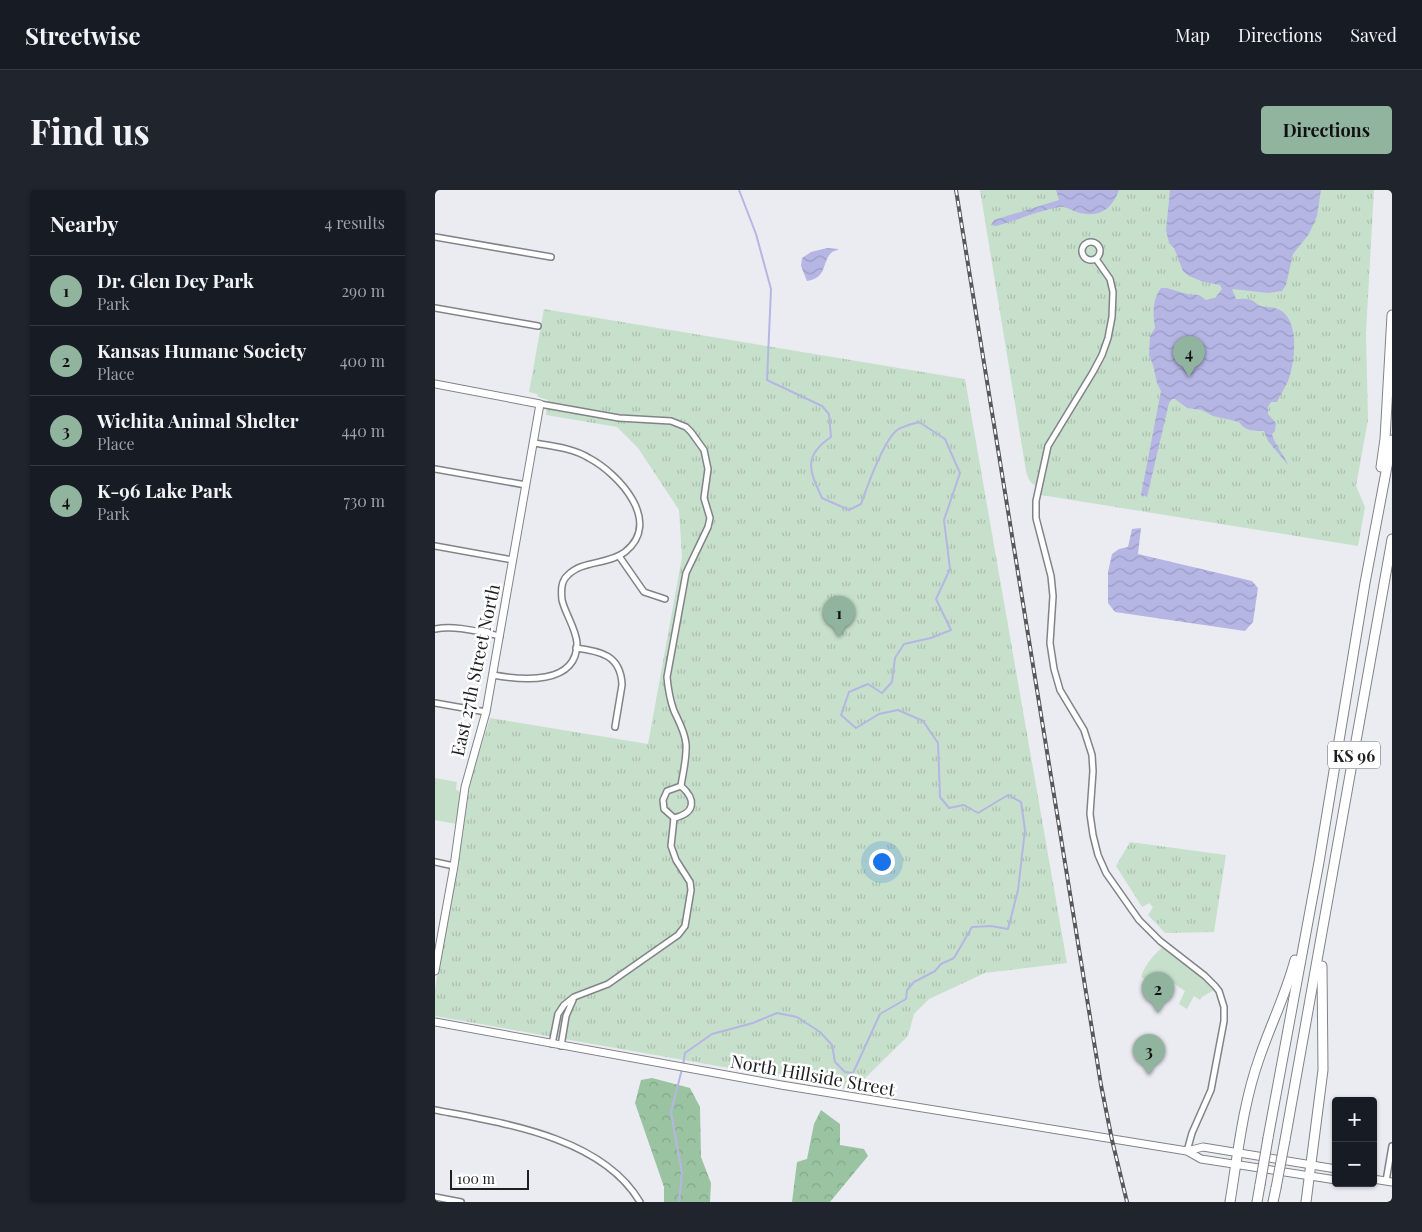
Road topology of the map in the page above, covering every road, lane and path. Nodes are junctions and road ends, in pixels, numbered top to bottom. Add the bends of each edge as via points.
1 (435, 237) edge
2 (551, 256) dead end
3 (1096, 259) dead end
4 (435, 308) edge
5 (1392, 315) edge
6 (538, 326) dead end
7 (435, 384) edge
8 (540, 404) junction
9 (1392, 440) edge
10 (534, 443) junction
11 (435, 469) edge
12 (526, 486) junction
13 (1378, 516) junction
14 (1392, 539) edge
15 (435, 546) edge
16 (619, 556) junction
17 (513, 560) junction
18 (665, 599) dead end
19 (435, 629) edge
20 (500, 636) junction
21 (576, 648) junction
22 (493, 675) junction
23 (435, 703) edge
24 (486, 712) junction
25 (615, 727) dead end
26 (681, 786) junction
27 (674, 818) junction
28 (435, 862) edge
29 (1319, 862) junction
30 (454, 866) junction
31 (1326, 916) junction
32 (438, 942) edge
33 (435, 971) edge
34 (574, 997) junction
35 (435, 1022) edge
36 (552, 1044) junction
37 (561, 1046) junction
38 (435, 1110) edge
39 (1392, 1146) edge
40 (1187, 1151) junction
41 (1238, 1153) junction
42 (1236, 1165) junction
43 (1311, 1165) junction
44 (1332, 1168) edge
45 (1309, 1177) junction
46 (1332, 1180) edge
47 (1389, 1182) edge
48 (435, 1197) edge
49 (461, 1202) edge
50 (640, 1202) edge
51 (1230, 1202) edge
52 (1257, 1202) edge
53 (1273, 1202) edge
54 (1306, 1202) edge

1 - 2 street
3 - 40 street via 1110,279 1113,292 1108,338 1093,372 1049,446 1036,502 1036,518 1051,576 1050,643 1054,669 1060,690 1084,730 1092,755 1090,814 1098,855 1106,873 1139,920 1215,986 1224,1007 1211,1090
4 - 6 street
5 - 13 highway
7 - 8 main road
8 - 10 main road, East 27th Street North
8 - 26 street via 619,418 671,421 686,427 704,450 708,469 704,498 710,518 686,573 667,677 668,691 686,743
9 - 13 highway, KS 96
10 - 12 main road, East 27th Street North
10 - 16 street via 567,449 590,458 626,490 639,515 639,528 636,540
11 - 12 street
12 - 17 main road, East 27th Street North
13 - 29 highway, KS 96
14 - 31 highway, KS 96
15 - 17 street
16 - 18 street via 644,592
16 - 21 street via 577,568 565,579 562,600 576,637
17 - 20 main road, East 27th Street North
19 - 20 street via 444,627
20 - 22 main road, East 27th Street North
21 - 22 street via 571,663 551,676 530,679
21 - 25 street via 600,652 618,666 622,685
22 - 24 main road, East 27th Street North
23 - 24 street
24 - 30 main road, East 27th Street North via 465,787
26 - 27 street via 689,793 691,807 687,813
26 - 27 street via 667,791 663,800 664,809
27 - 34 street via 671,846 691,890 685,926 678,935 608,984
28 - 30 street
29 - 41 highway via 1291,975 1248,1094
29 - 52 highway, KS 96, bridge
30 - 32 main road, East 27th Street North
31 - 43 highway via 1321,976 1323,1070
31 - 53 highway, KS 96, bridge
32 - 33 main road, East 27th Street North
34 - 36 street via 563,1005 558,1014
34 - 37 street via 566,1016
35 - 36 main road, North Hillside Street
36 - 37 main road, North Hillside Street
37 - 40 main road, North Hillside Street
38 - 50 street via 519,1128 589,1154 629,1185
39 - 47 street
40 - 41 main road, North Hillside Street via 1200,1147
40 - 42 main road, North Hillside Street via 1201,1159
41 - 42 highway
41 - 43 main road, North Hillside Street
42 - 45 main road, North Hillside Street
42 - 51 highway
43 - 44 main road, North Hillside Street
43 - 45 highway
45 - 46 main road, North Hillside Street
45 - 54 highway
48 - 49 street

